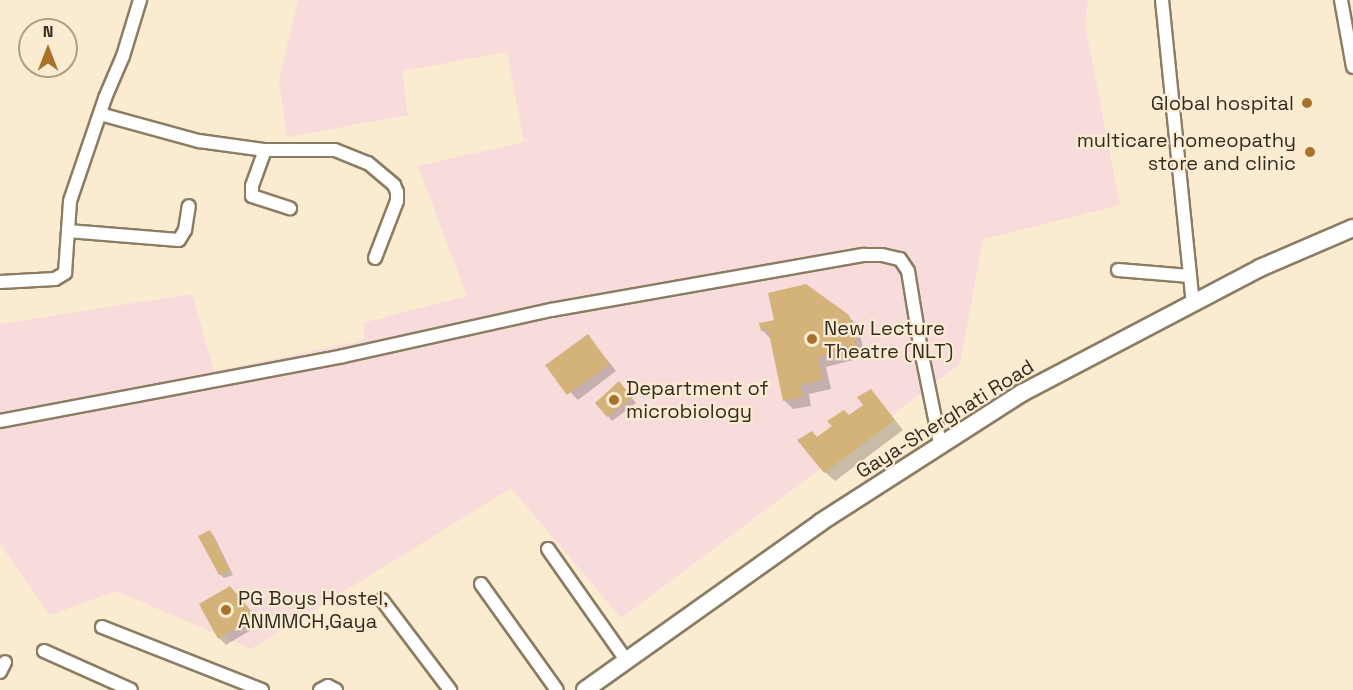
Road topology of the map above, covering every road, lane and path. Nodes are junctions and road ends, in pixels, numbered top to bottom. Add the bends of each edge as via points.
1 (140, 0) edge
2 (1162, 0) edge
3 (1341, 0) edge
4 (1353, 68) edge
5 (100, 114) junction
6 (265, 150) junction
7 (189, 206) dead end
8 (290, 208) dead end
9 (1353, 228) edge
10 (68, 231) junction
11 (375, 258) dead end
12 (1118, 270) dead end
13 (1190, 276) junction
14 (0, 282) edge
15 (1193, 303) junction
16 (0, 421) edge
17 (940, 443) junction
18 (548, 549) dead end
19 (481, 585) dead end
20 (382, 600) dead end
21 (102, 627) dead end
22 (44, 651) dead end
23 (626, 660) junction
24 (131, 690) edge
25 (262, 690) edge
26 (320, 690) edge
27 (336, 690) edge
28 (450, 690) edge
29 (557, 690) edge
30 (585, 690) edge

1 - 5 street
2 - 13 street
3 - 4 street
5 - 6 street via 173,136
5 - 10 street via 70,201
6 - 8 street via 252,195
6 - 11 street via 335,150 368,163 394,185 397,201
7 - 10 street via 179,240
9 - 15 main road, Gaya-Sherghati Road via 1260,268
10 - 14 street via 66,266 61,278
12 - 13 street
13 - 15 street
15 - 17 main road, Gaya-Sherghati Road via 1022,393
16 - 17 street via 322,360 551,310 882,255 900,259 908,272
17 - 23 main road, Gaya-Sherghati Road
18 - 23 street
19 - 29 street
20 - 28 street
21 - 25 street
22 - 24 street
23 - 30 main road, Gaya-Sherghati Road
26 - 27 street via 328,686

